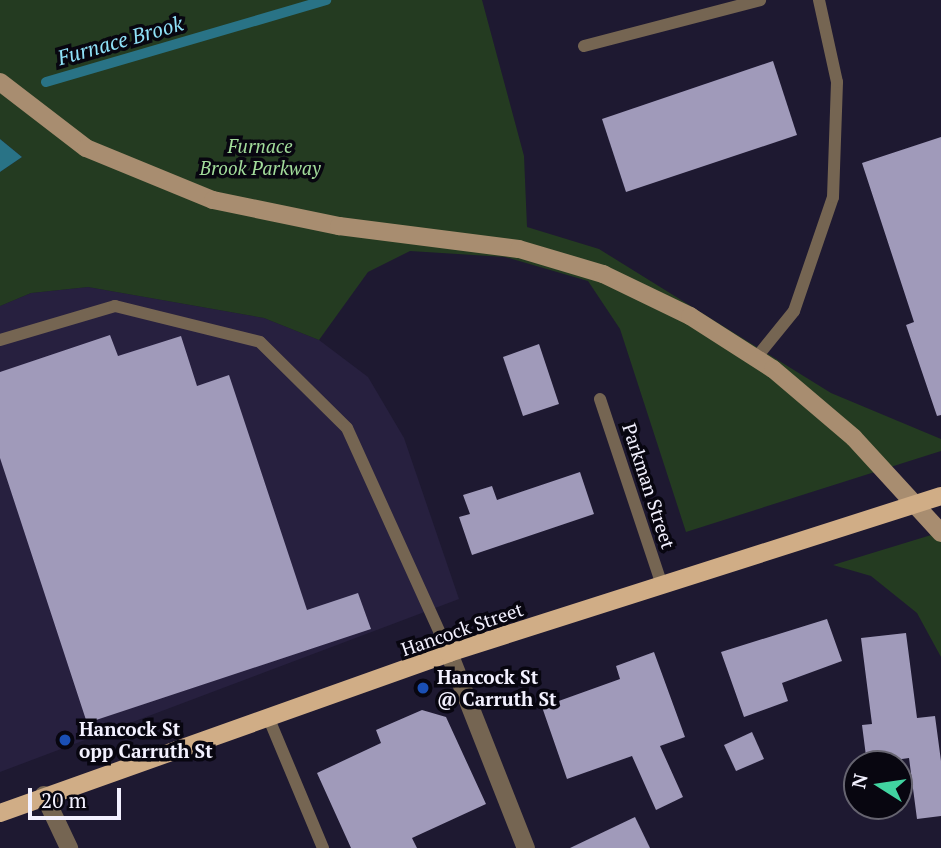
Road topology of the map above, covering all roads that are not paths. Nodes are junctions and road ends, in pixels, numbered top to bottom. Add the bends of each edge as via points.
1 (760, 0) edge
2 (819, 0) edge
3 (584, 46) dead end
4 (0, 82) edge
5 (0, 340) edge
6 (756, 358) junction
7 (600, 398) dead end
8 (941, 496) edge
9 (919, 502) junction
10 (941, 533) edge
11 (662, 584) junction
12 (449, 653) junction
13 (269, 719) junction
14 (44, 795) junction
15 (0, 813) edge
16 (69, 848) edge
17 (323, 848) edge
18 (526, 848) edge

1 - 3 lane
2 - 6 lane via 837,82 833,197 794,311
4 - 6 main road via 86,148 151,179 273,215 519,249 603,275
5 - 12 lane via 115,306 260,342 347,428
6 - 9 main road via 854,438
7 - 11 lane, Parkman Street
8 - 9 main road, Hancock Street
9 - 10 main road
9 - 11 main road, Hancock Street
11 - 12 main road, Hancock Street
12 - 13 main road, Hancock Street
12 - 18 street
13 - 14 main road, Hancock Street
13 - 17 lane
14 - 15 main road, Hancock Street
14 - 16 street

